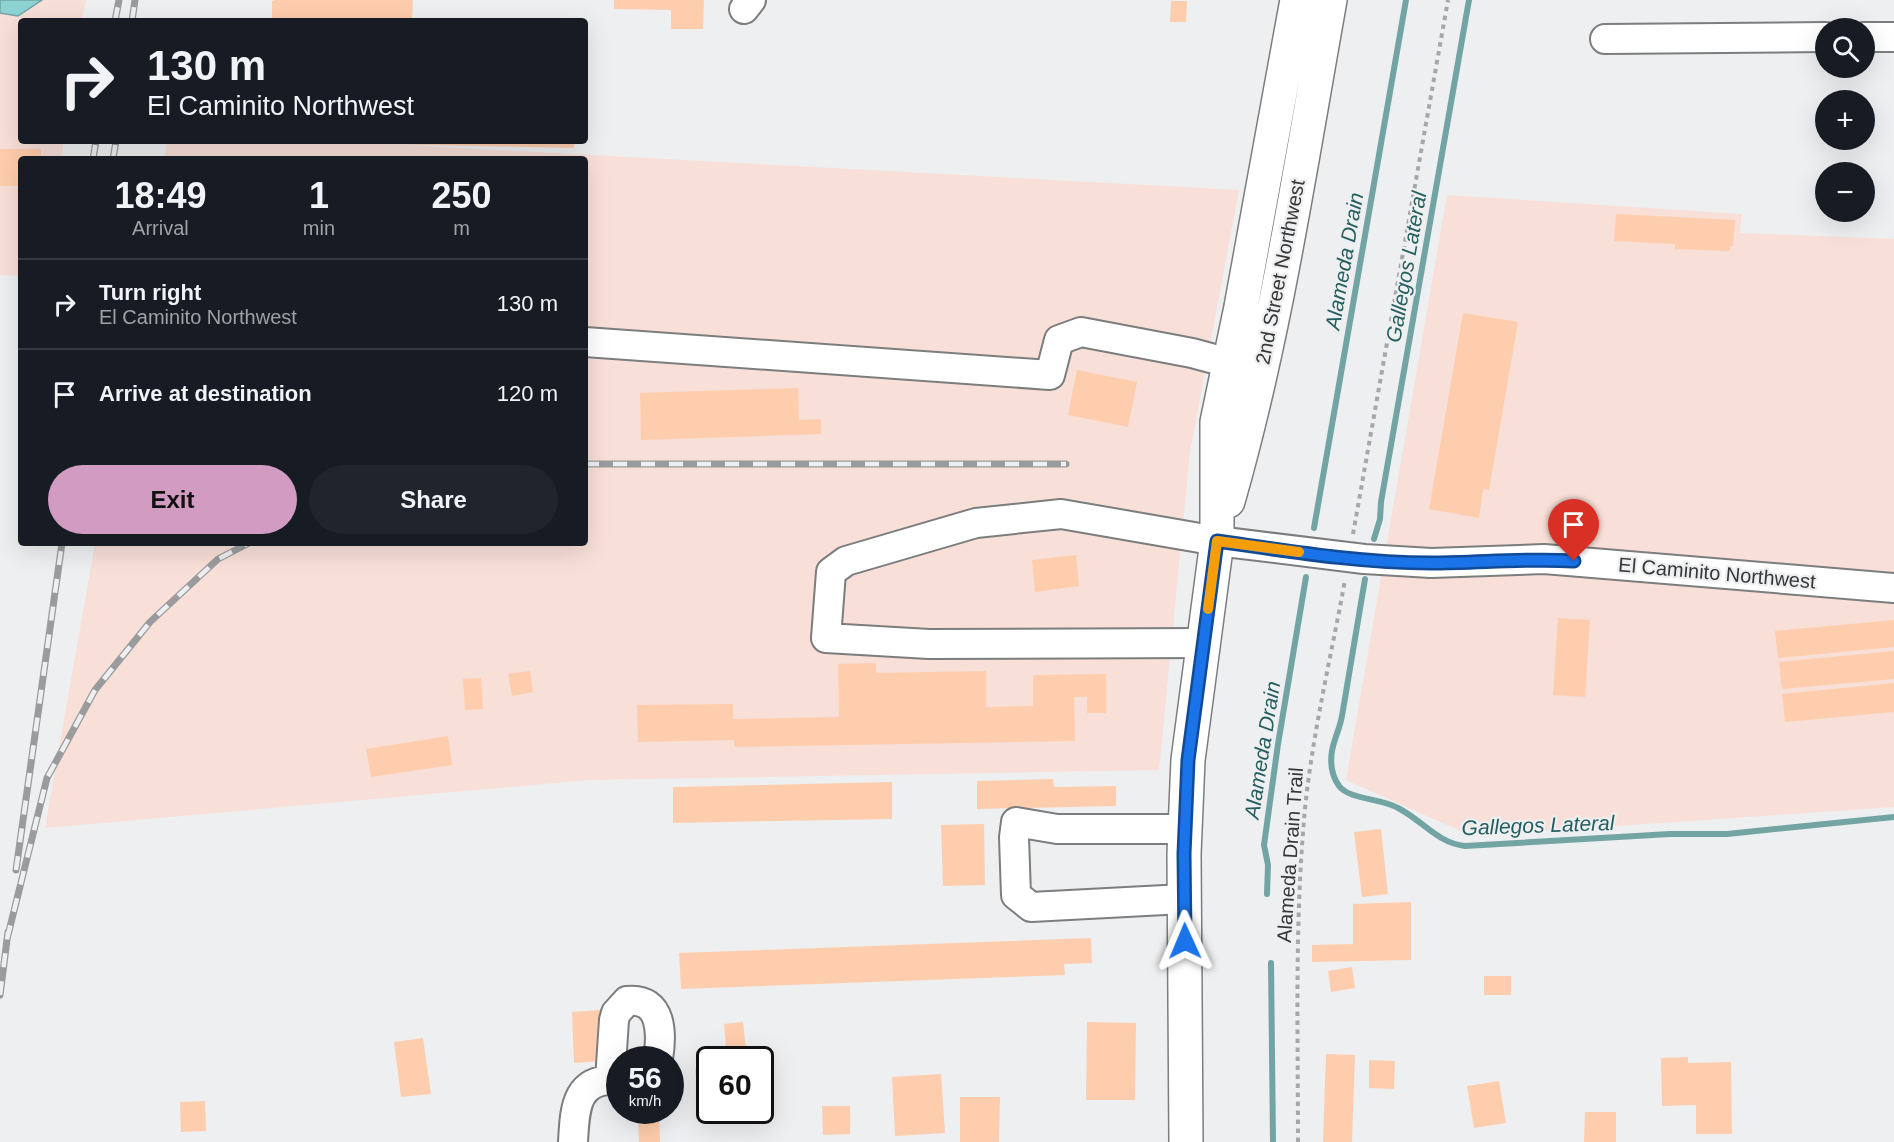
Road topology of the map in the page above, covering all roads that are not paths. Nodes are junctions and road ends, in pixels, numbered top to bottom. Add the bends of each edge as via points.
1 (1297, 0) edge
2 (1330, 0) edge
3 (1815, 37) edge
4 (1875, 37) edge
5 (1894, 37) edge
6 (1605, 39) dead end
7 (588, 342) edge
8 (1229, 363) junction
9 (1262, 365) junction
10 (1217, 541) junction
11 (1894, 588) edge
12 (1203, 643) junction
13 (1185, 829) junction
14 (1184, 898) junction
15 (614, 1046) edge
16 (659, 1046) edge
17 (606, 1081) edge
18 (573, 1142) edge
19 (1186, 1142) edge

1 - 8 main road, 2nd Street Northwest
2 - 9 main road, 2nd Street Northwest
3 - 6 street
4 - 5 street
7 - 8 street via 1050,375 1059,340 1081,332
8 - 9 street
8 - 10 main road, 2nd Street Northwest via 1217,422
9 - 10 main road, 2nd Street Northwest via 1249,429
10 - 11 street, El Caminito Northwest via 1364,559 1431,563 1544,559
10 - 12 main road, 2nd Street Northwest
10 - 12 street, El Caminito Northwest via 1061,514 976,523 846,561 831,572 826,638 929,644
12 - 13 main road, 2nd Street Northwest via 1188,760
13 - 14 main road, 2nd Street Northwest
13 - 14 street via 1057,829 1016,822 1014,837 1016,895 1031,907
14 - 19 main road, 2nd Street Northwest
15 - 16 street via 614,1020 627,1001 641,1002 655,1014 661,1032
17 - 18 street via 585,1091 578,1100

